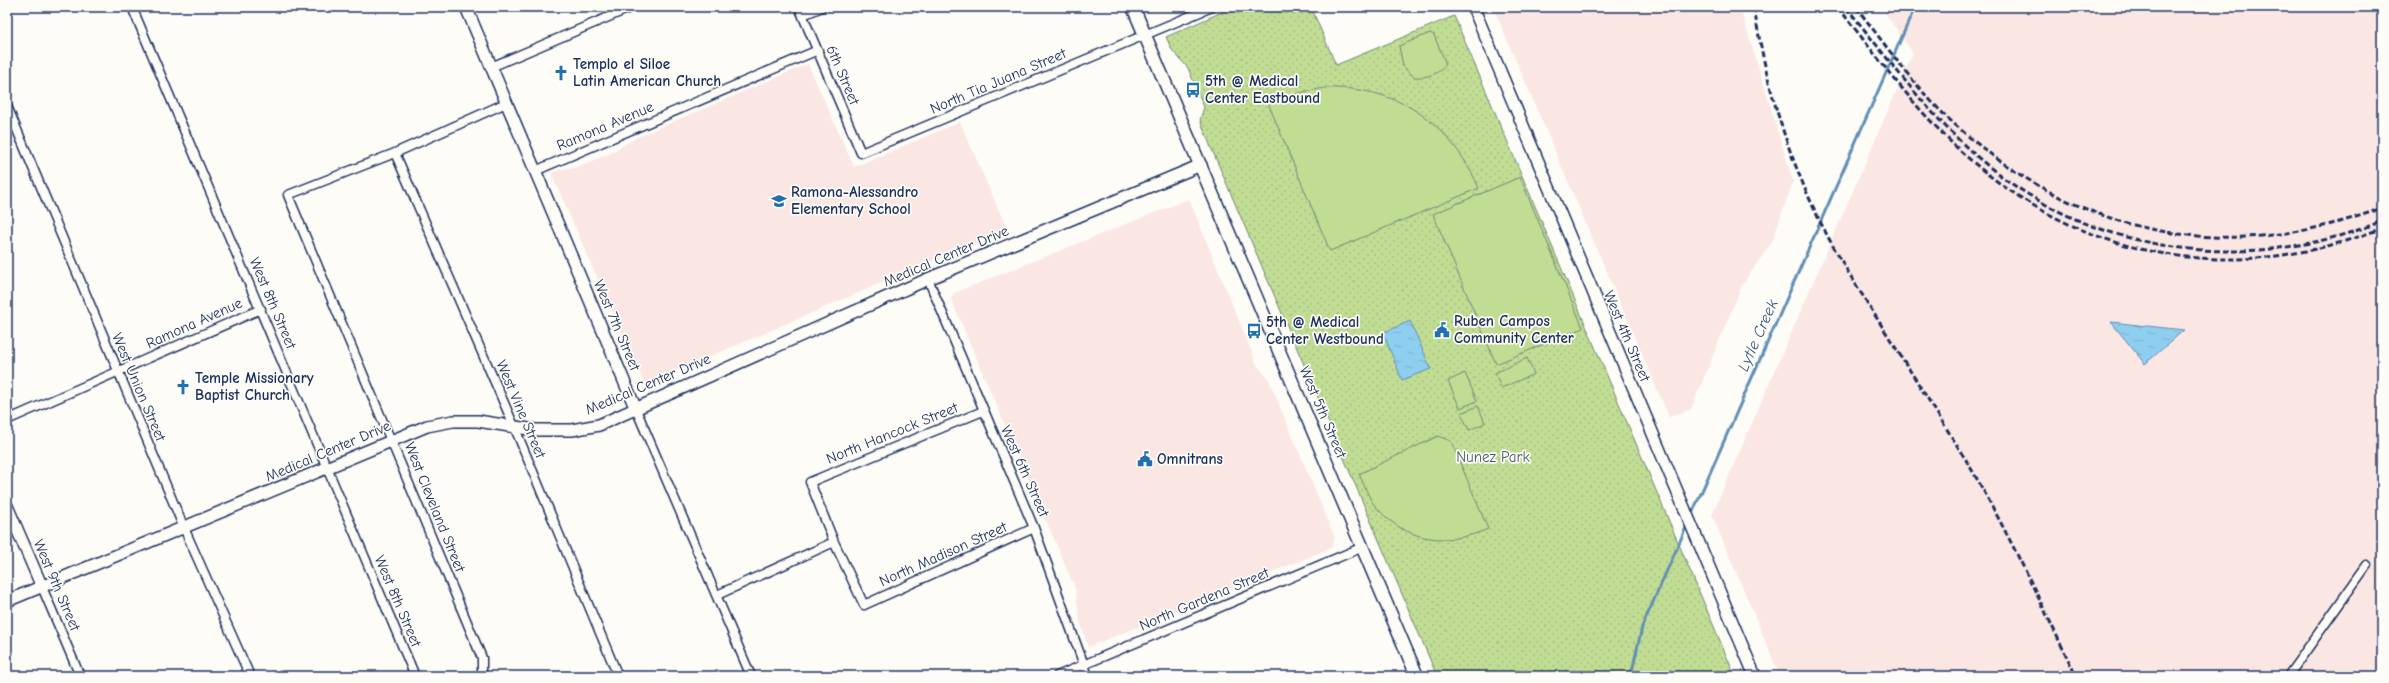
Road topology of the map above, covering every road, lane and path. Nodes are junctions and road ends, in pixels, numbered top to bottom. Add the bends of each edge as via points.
1 (132, 7) edge
2 (466, 7) edge
3 (632, 7) edge
4 (800, 7) edge
5 (822, 7) edge
6 (1133, 7) edge
7 (1212, 7) edge
8 (1473, 7) edge
9 (803, 15) junction
10 (1145, 35) junction
11 (818, 50) junction
12 (491, 67) junction
13 (506, 103) junction
14 (7, 106) edge
15 (395, 153) junction
16 (861, 153) joint
17 (1200, 165) junction
18 (535, 171) junction
19 (928, 280) junction
20 (261, 309) junction
21 (117, 372) junction
22 (635, 407) junction
23 (983, 411) junction
24 (7, 420) edge
25 (514, 426) junction
26 (393, 440) junction
27 (326, 468) junction
28 (7, 506) edge
29 (184, 528) junction
30 (1034, 528) junction
31 (834, 542) junction
32 (1363, 548) junction
33 (2367, 565) dead end
34 (42, 587) junction
35 (717, 595) junction
36 (7, 601) edge
37 (1084, 665) junction
38 (80, 676) edge
39 (250, 676) edge
40 (415, 676) edge
41 (482, 676) edge
42 (618, 676) edge
43 (751, 676) edge
44 (1057, 676) edge
45 (1088, 676) edge
46 (1417, 676) edge
47 (1755, 676) edge
48 (2288, 676) edge

1 - 20 street, West 8th Street
2 - 12 street, West 7th Street
3 - 12 street
4 - 9 street, 6th Street
5 - 9 street
6 - 10 main road, West 5th Street
7 - 10 street, North Tia Juana Street
8 - 47 street, West 4th Street
9 - 11 street, 6th Street
10 - 16 street, North Tia Juana Street
10 - 17 main road, West 5th Street
11 - 16 street, 6th Street
11 - 18 street, Ramona Avenue
12 - 13 street, West 7th Street
13 - 15 street
13 - 18 street, West 7th Street
14 - 21 street, West Union Street
15 - 25 street, West Vine Street
15 - 26 street, West Cleveland Street via 288,195
17 - 19 street, Medical Center Drive
17 - 32 main road, West 5th Street
18 - 22 street, West 7th Street
19 - 22 street, Medical Center Drive
19 - 23 street, West 6th Street
20 - 21 street, Ramona Avenue
20 - 27 street, West 8th Street
21 - 24 street, Ramona Avenue
21 - 29 street, West Union Street
22 - 25 street, Medical Center Drive via 598,425 572,430 535,430
22 - 35 street, West 7th Street
23 - 30 street, West 6th Street
23 - 31 street, North Hancock Street via 810,482
25 - 26 street, Medical Center Drive via 478,421 453,421 427,426
25 - 42 street, West Vine Street
26 - 27 street, Medical Center Drive
26 - 41 street, West Cleveland Street via 482,658
27 - 29 street, Medical Center Drive
27 - 40 street, West 8th Street
28 - 34 street, West 9th Street
29 - 34 street, Medical Center Drive
29 - 39 street, West Union Street
30 - 31 street, North Madison Street via 864,605
30 - 37 street, West 6th Street
31 - 35 street
32 - 37 street, North Gardena Street
32 - 46 main road, West 5th Street
33 - 48 street
34 - 36 street, Medical Center Drive
34 - 38 street, West 9th Street
35 - 43 street, West 7th Street
37 - 44 street, North Gardena Street
37 - 45 street, West 6th Street

